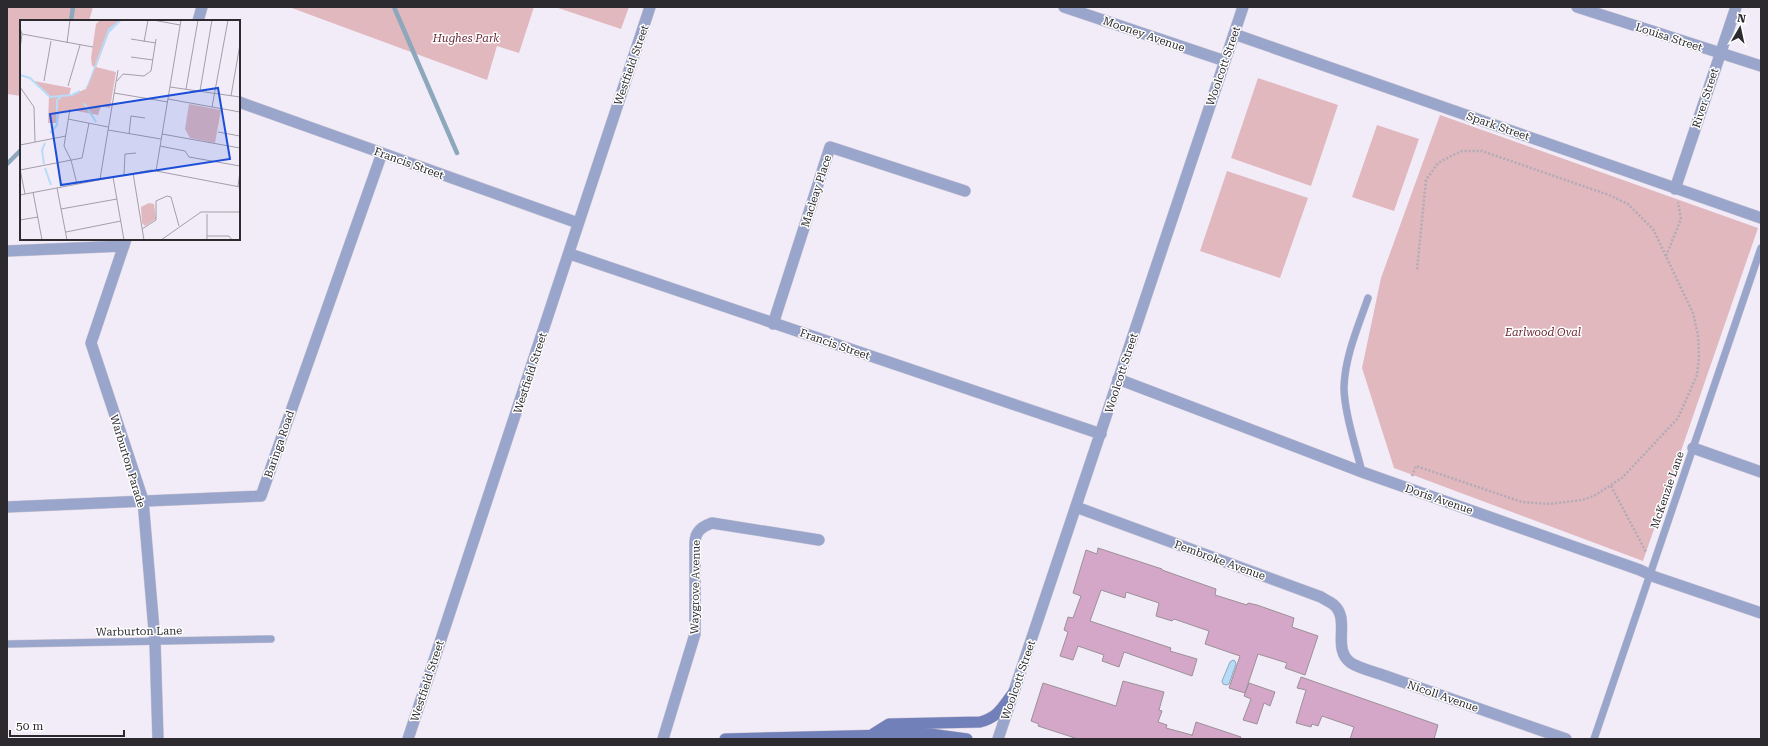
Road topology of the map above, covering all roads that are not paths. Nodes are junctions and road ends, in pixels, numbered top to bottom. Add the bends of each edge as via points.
1 (202, 7) edge
2 (650, 7) edge
3 (1064, 7) edge
4 (1243, 7) edge
5 (1577, 7) edge
6 (1736, 7) edge
7 (198, 20) edge
8 (1234, 34) junction
9 (1720, 53) junction
10 (1225, 61) junction
11 (1761, 66) edge
12 (240, 102) edge
13 (382, 153) junction
14 (1677, 189) junction
15 (965, 191) dead end
16 (1761, 218) edge
17 (578, 223) junction
18 (125, 242) edge
19 (1761, 248) edge
20 (7, 252) edge
21 (570, 254) junction
22 (1368, 298) dead end
23 (773, 324) junction
24 (1118, 379) junction
25 (1101, 434) junction
26 (1693, 448) junction
27 (1362, 472) junction
28 (1761, 472) edge
29 (143, 500) junction
30 (7, 506) edge
31 (1076, 507) junction
32 (819, 540) dead end
33 (1651, 569) junction
34 (1761, 613) edge
35 (1342, 633) joint
36 (271, 640) dead end
37 (155, 642) junction
38 (7, 644) edge
39 (1014, 692) junction
40 (872, 734) junction
41 (158, 739) edge
42 (408, 739) edge
43 (663, 739) edge
44 (725, 739) edge
45 (757, 739) edge
46 (967, 739) edge
47 (998, 739) edge
48 (1566, 739) edge
49 (1594, 739) edge

1 - 7 street
2 - 17 street, Westfield Street
3 - 10 street, Mooney Avenue
4 - 8 street, Woolcott Street
5 - 9 street, Louisa Street
6 - 9 street, River Street
8 - 10 street, Woolcott Street
8 - 14 street, Spark Street
9 - 11 street, Louisa Street
9 - 14 street, River Street
10 - 24 street, Woolcott Street
12 - 13 street, Francis Street
13 - 17 street, Francis Street
13 - 29 street, Baringa Road via 261,496
14 - 16 street, Spark Street
15 - 23 street, Macleay Place via 830,148
17 - 21 street, Westfield Street
18 - 20 street
18 - 29 street, Warburton Parade via 92,343
19 - 26 lane, McKenzie Lane
21 - 23 street, Francis Street
21 - 42 street, Westfield Street
22 - 27 lane via 1346,365 1344,389
23 - 25 street, Francis Street
24 - 25 street, Woolcott Street
24 - 27 street, Doris Avenue
25 - 31 street, Woolcott Street
26 - 28 street
26 - 33 lane, McKenzie Lane
27 - 33 street, Doris Avenue via 1640,570
29 - 30 street, Baringa Road
29 - 37 street, Warburton Parade
31 - 35 street, Pembroke Avenue via 1321,597 1335,606 1341,618
31 - 39 street, Woolcott Street
32 - 43 street, Waygrove Avenue via 712,523 699,530 695,536 695,634
33 - 34 street, Doris Avenue
33 - 49 lane, McKenzie Lane
35 - 48 street, Nicoll Avenue via 1341,645 1345,656 1351,662
36 - 37 lane, Warburton Lane
37 - 38 lane, Warburton Lane
37 - 41 street, Warburton Parade
39 - 40 main road via 989,720 889,724
39 - 47 street, Woolcott Street
40 - 45 main road
40 - 46 main road via 930,734
44 - 45 main road

